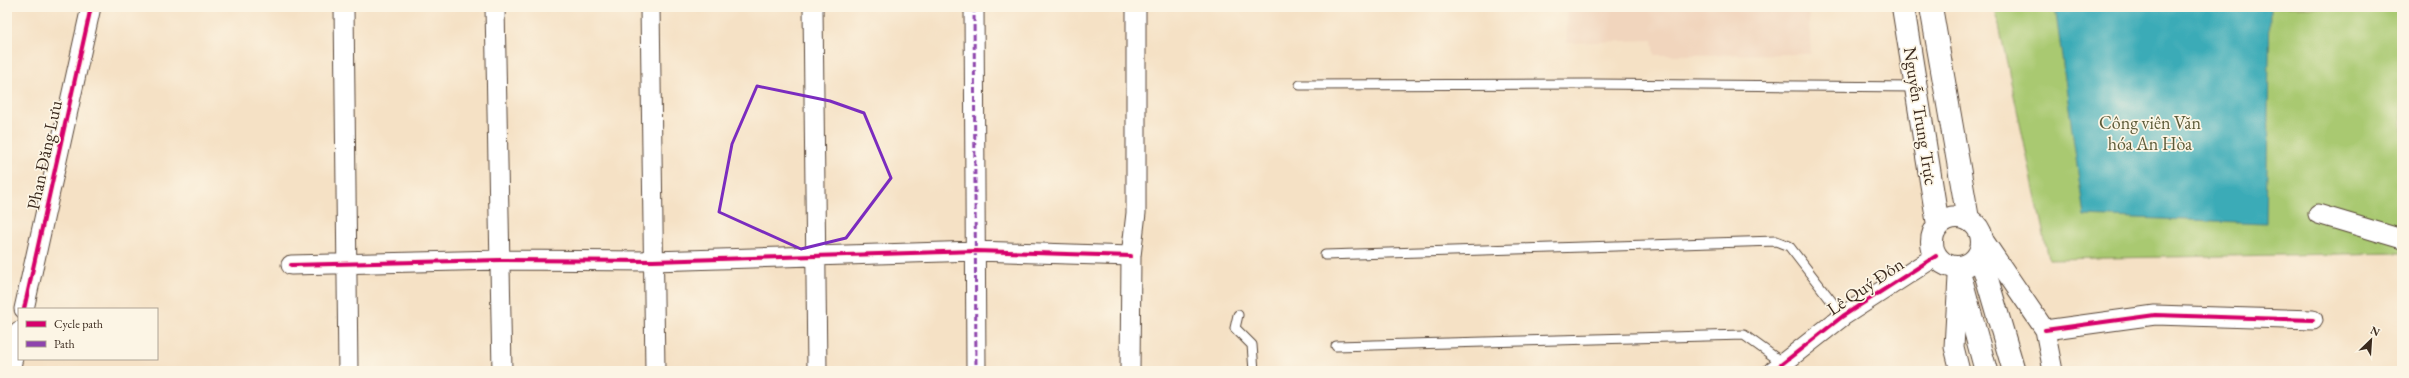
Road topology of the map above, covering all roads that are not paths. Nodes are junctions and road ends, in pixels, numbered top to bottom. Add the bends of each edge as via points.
1 (91, 7) edge
2 (344, 7) edge
3 (496, 7) edge
4 (650, 7) edge
5 (813, 7) edge
6 (974, 7) edge
7 (1136, 7) edge
8 (1903, 7) edge
9 (1932, 7) edge
10 (1300, 85) dead end
11 (1917, 87) junction
12 (2318, 214) dead end
13 (1968, 219) junction
14 (1938, 225) junction
15 (2402, 239) edge
16 (1981, 247) junction
17 (976, 251) junction
18 (816, 255) junction
19 (1325, 255) dead end
20 (1131, 256) junction
21 (1936, 256) junction
22 (500, 260) junction
23 (654, 261) junction
24 (347, 264) junction
25 (291, 265) dead end
26 (1958, 268) junction
27 (24, 308) edge
28 (1238, 315) dead end
29 (1843, 316) junction
30 (2313, 320) dead end
31 (2045, 330) junction
32 (18, 335) edge
33 (1336, 346) dead end
34 (1778, 367) edge
35 (10, 371) edge
36 (348, 371) edge
37 (502, 371) edge
38 (655, 371) edge
39 (817, 371) edge
40 (976, 371) edge
41 (1130, 371) edge
42 (1254, 371) edge
43 (1960, 371) edge
44 (1986, 371) edge
45 (2014, 371) edge
46 (2053, 371) edge

1 - 27 street, Phan Đăng Lưu
2 - 24 street
3 - 22 street
4 - 23 street
5 - 18 street
6 - 17 street
7 - 20 street via 1136,213
8 - 11 main road, Nguyễn Trung Trực
9 - 13 main road, Nguyễn Trung Trực
10 - 11 lane
11 - 14 main road, Nguyễn Trung Trực
12 - 15 street
13 - 14 main road via 1952,217
13 - 16 main road via 1976,224
14 - 21 main road via 1932,240
16 - 26 main road via 1974,262
16 - 31 street
16 - 45 main road
17 - 18 street
17 - 20 street
17 - 40 street
18 - 23 street
18 - 39 street
19 - 29 lane via 1776,241 1789,246
20 - 41 street
21 - 26 main road via 1942,262
21 - 29 street, Lê Quý Đôn
22 - 23 street
22 - 24 street
22 - 37 street
23 - 38 street
24 - 25 street
24 - 36 street
26 - 43 street via 1954,347
26 - 44 main road
28 - 42 lane via 1235,328 1252,345
29 - 34 street, Lê Quý Đôn
30 - 31 street via 2155,315
31 - 46 street
32 - 35 street
33 - 34 lane via 1744,335

